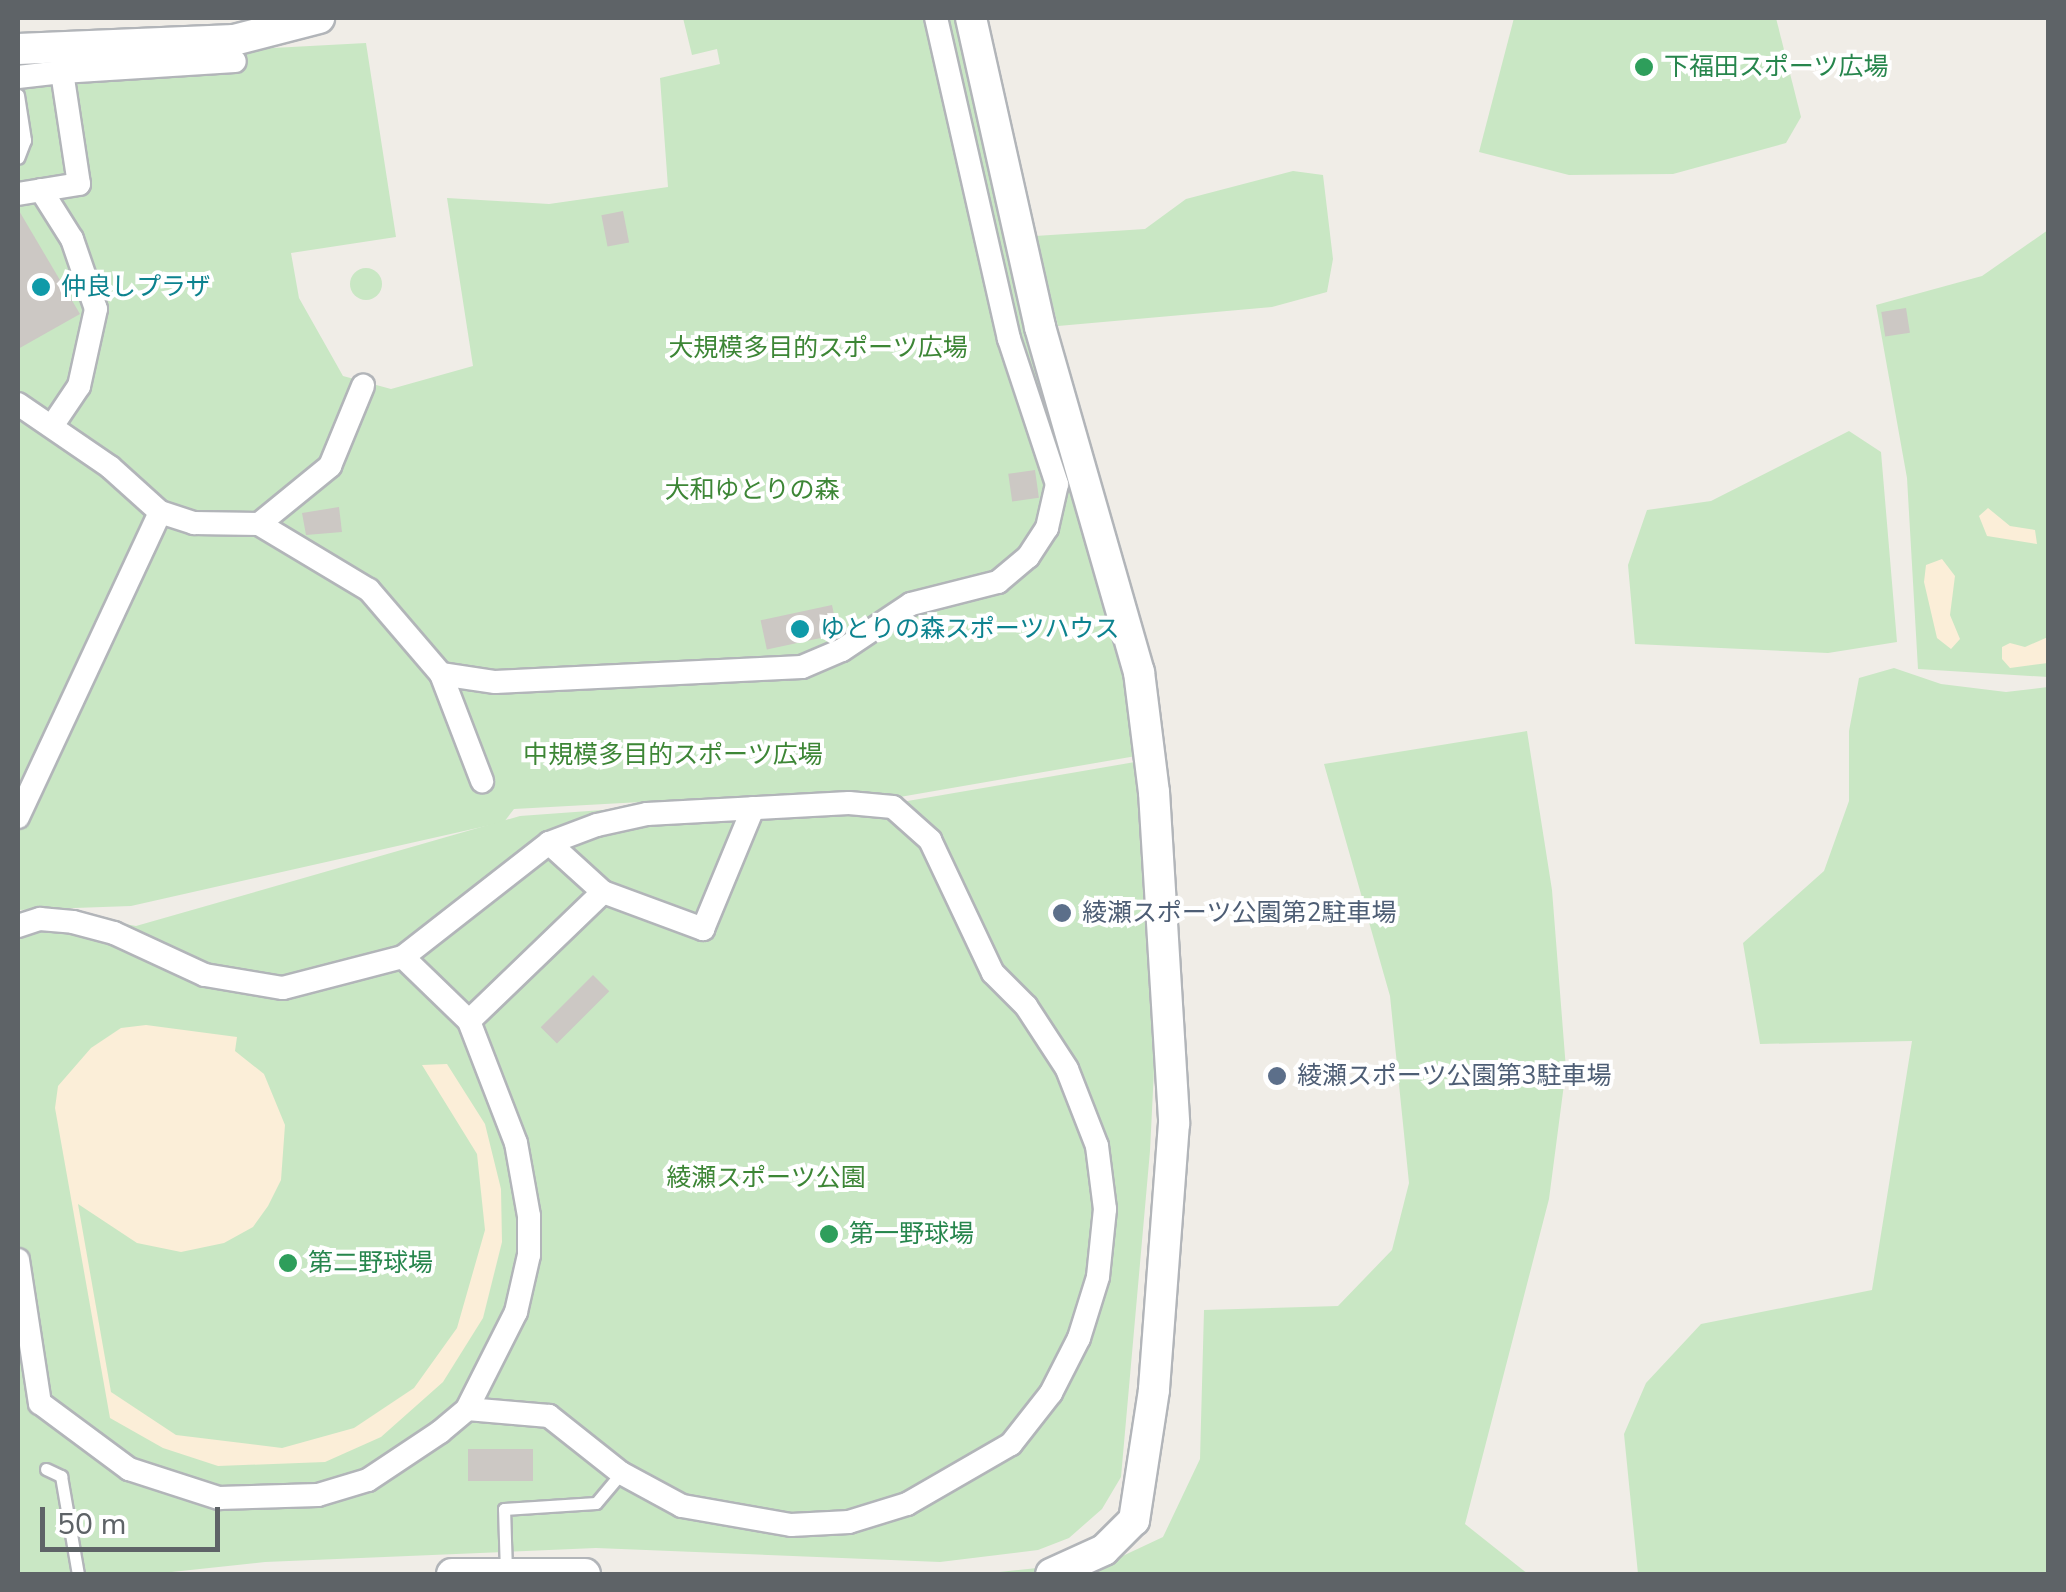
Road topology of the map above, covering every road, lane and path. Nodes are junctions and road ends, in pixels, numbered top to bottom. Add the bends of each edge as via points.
1 (319, 18) edge
2 (936, 18) edge
3 (971, 18) edge
4 (18, 49) edge
5 (235, 61) dead end
6 (62, 72) junction
7 (18, 76) edge
8 (18, 95) edge
9 (18, 158) edge
10 (29, 192) edge
11 (363, 386) dead end
12 (18, 404) edge
13 (52, 426) junction
14 (160, 512) junction
15 (259, 524) junction
16 (441, 674) junction
17 (482, 781) dead end
18 (753, 808) junction
19 (18, 818) edge
20 (550, 843) junction
21 (602, 892) junction
22 (18, 926) edge
23 (403, 958) junction
24 (469, 1022) junction
25 (18, 1260) edge
26 (28, 1397) edge
27 (467, 1409) junction
28 (63, 1420) junction
29 (67, 1449) dead end
30 (46, 1468) dead end
31 (622, 1474) junction
32 (506, 1572) junction
33 (78, 1574) edge
34 (452, 1574) edge
35 (585, 1574) edge
36 (1051, 1574) edge

1 - 4 street via 234,40
2 - 16 street via 1009,338 1057,484 1047,528 1028,557 998,582 911,604 842,650 802,667 495,682
3 - 36 street via 1044,345 1140,672 1174,1123 1154,1390 1134,1520 1104,1550
5 - 6 street
6 - 7 street
6 - 10 street via 78,184
8 - 9 lane via 26,140
10 - 13 street via 72,239 96,309 79,386
11 - 15 street via 330,466
12 - 13 street
13 - 14 street
14 - 15 street via 194,523
14 - 19 street
15 - 16 street via 370,590
16 - 17 street
18 - 20 street via 647,814
18 - 21 street via 703,929
18 - 31 street via 893,806 930,840 993,972 1026,1006 1067,1069 1097,1146 1105,1208 1098,1277 1079,1338 1051,1393 1011,1444 908,1504 849,1522 734,1520 682,1506
20 - 21 street
20 - 23 street
21 - 24 street
22 - 23 street via 40,919 73,922 206,975 283,988
23 - 24 street
24 - 27 street via 516,1143 529,1255 516,1312
25 - 26 street
26 - 28 street
27 - 28 street via 368,1480 264,1501 219,1498 130,1468
27 - 31 street via 549,1416
28 - 29 street
30 - 33 lane via 62,1476
31 - 32 lane via 596,1503 504,1508
32 - 34 street
32 - 35 street

